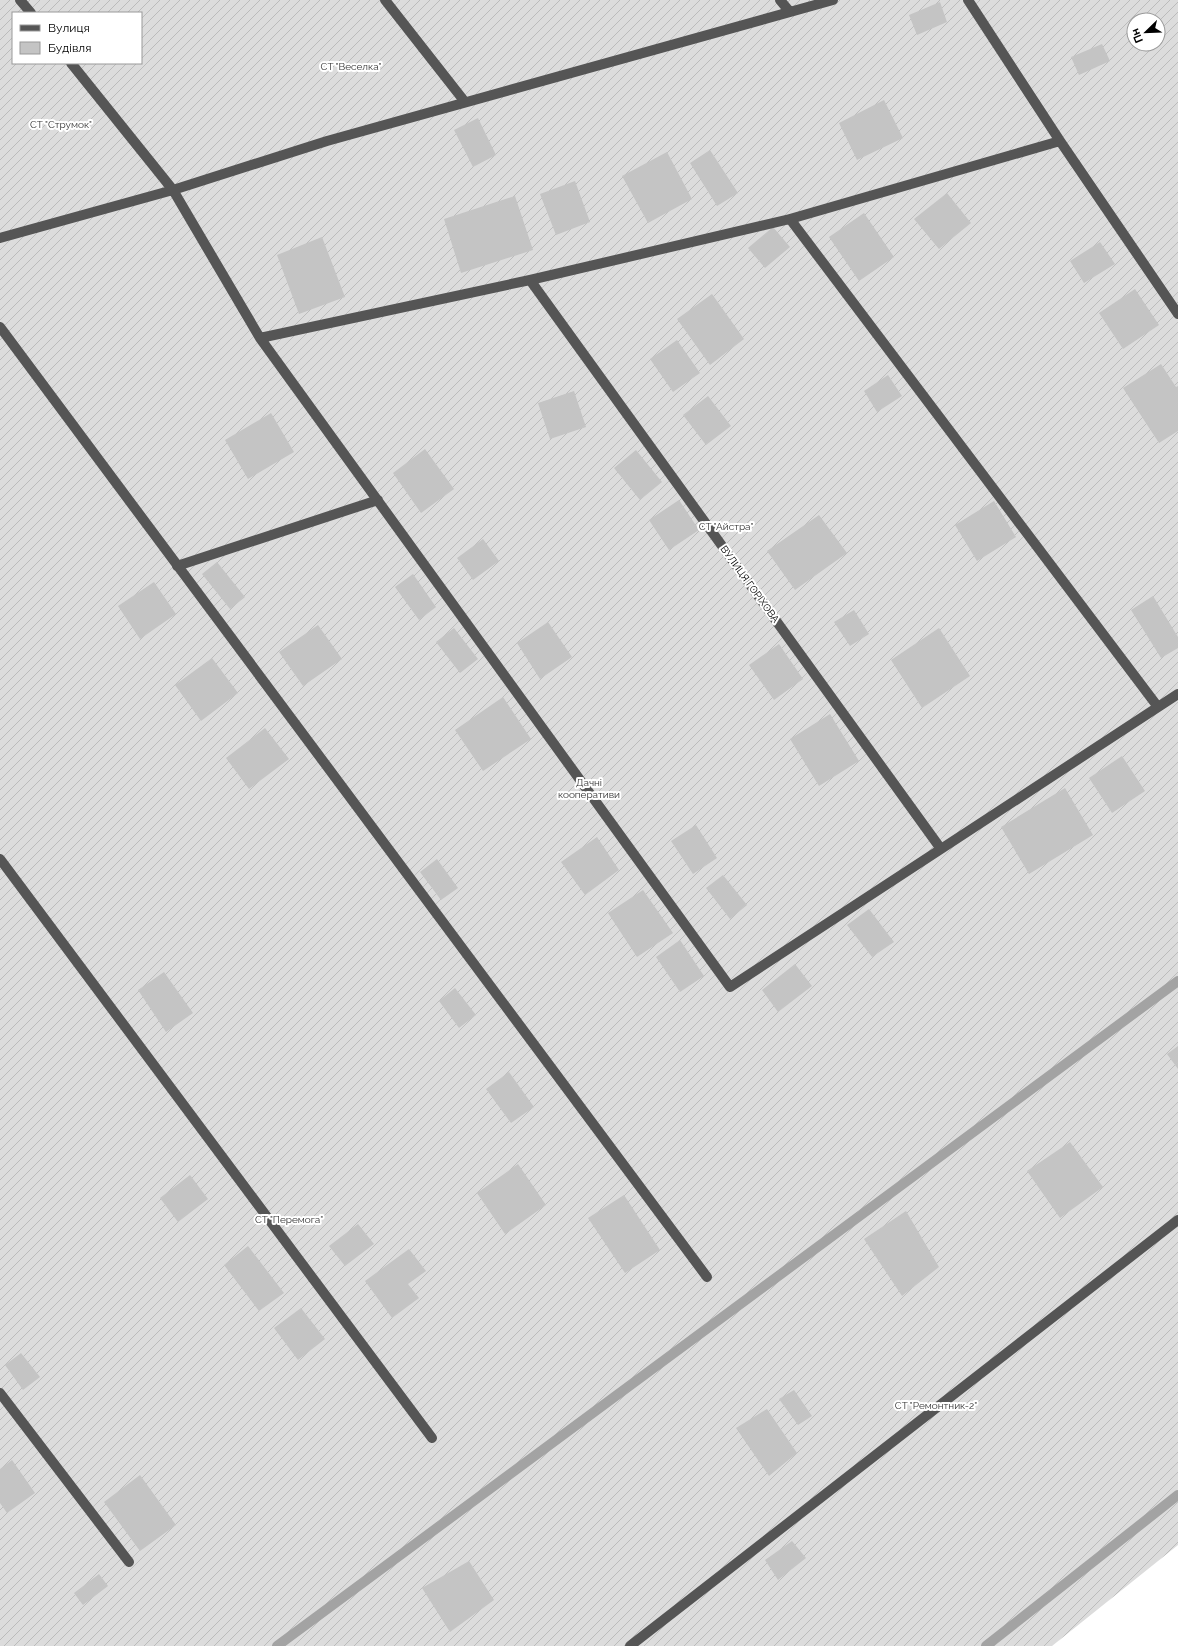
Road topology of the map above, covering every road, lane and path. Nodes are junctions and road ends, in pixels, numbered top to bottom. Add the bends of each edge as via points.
1 (20, 0) edge
2 (385, 0) edge
3 (780, 0) edge
4 (833, 0) edge
5 (968, 0) edge
6 (30, 12) edge
7 (790, 12) junction
8 (72, 64) edge
9 (465, 102) junction
10 (1060, 141) junction
11 (173, 190) junction
12 (790, 219) junction
13 (0, 238) edge
14 (530, 280) junction
15 (1178, 314) edge
16 (0, 327) edge
17 (260, 338) junction
18 (378, 500) junction
19 (177, 566) junction
20 (1178, 694) edge
21 (1158, 707) junction
22 (941, 849) junction
23 (0, 859) edge
24 (1178, 1220) edge
25 (706, 1277) dead end
26 (0, 1394) edge
27 (432, 1438) dead end
28 (129, 1562) dead end
29 (630, 1646) edge

1 - 6 street
2 - 9 street
3 - 7 street
4 - 7 street
5 - 10 street
7 - 9 street
8 - 11 street
9 - 11 street via 327,141
10 - 12 street
10 - 15 street
11 - 13 street
11 - 17 street
12 - 14 street
12 - 21 street
14 - 17 street
14 - 22 street, ВУЛИЦЯ ГОРІХОВА
16 - 19 street
17 - 18 street
18 - 19 street
18 - 22 street via 730,987
19 - 25 street
20 - 21 street
21 - 22 street
23 - 27 street
24 - 29 street
26 - 28 street

